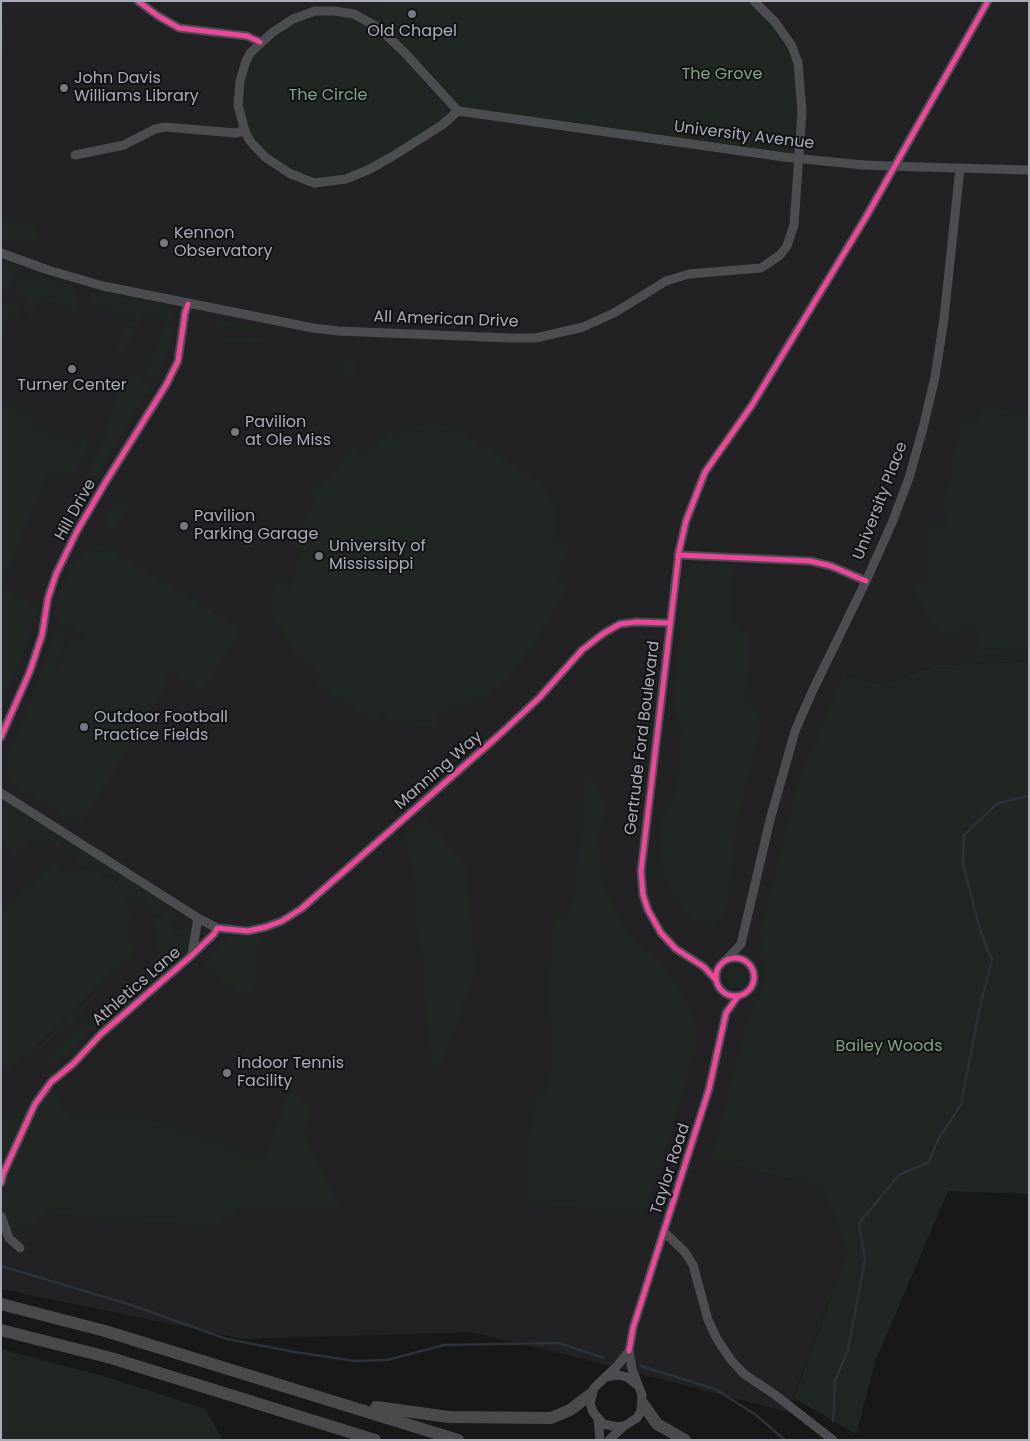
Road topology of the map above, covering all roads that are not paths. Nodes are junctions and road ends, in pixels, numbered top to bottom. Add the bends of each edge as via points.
1 (138, 1) edge
2 (754, 1) edge
3 (988, 1) edge
4 (260, 42) junction
5 (458, 111) junction
6 (245, 131) junction
7 (75, 155) dead end
8 (800, 159) junction
9 (960, 168) junction
10 (1029, 170) edge
11 (1, 253) edge
12 (188, 304) junction
13 (678, 556) junction
14 (866, 582) junction
15 (670, 623) junction
16 (1, 737) edge
17 (1, 793) edge
18 (198, 918) junction
19 (217, 928) junction
20 (741, 944) junction
21 (191, 956) junction
22 (727, 960) junction
23 (750, 964) junction
24 (720, 966) junction
25 (704, 967) junction
26 (718, 985) junction
27 (738, 996) junction
28 (726, 1013) junction
29 (1, 1183) edge
30 (1, 1216) edge
31 (664, 1232) junction
32 (20, 1248) dead end
33 (1, 1304) edge
34 (1, 1330) edge
35 (629, 1351) junction
36 (603, 1378) junction
37 (639, 1388) junction
38 (591, 1394) junction
39 (332, 1401) junction
40 (643, 1404) junction
41 (598, 1419) junction
42 (310, 1420) junction
43 (624, 1426) junction
44 (354, 1440) edge
45 (376, 1440) edge
46 (458, 1440) edge
47 (600, 1440) edge
48 (609, 1440) edge
49 (685, 1440) edge
50 (833, 1440) edge

1 - 4 street via 179,28 247,36
2 - 8 street, All American Drive via 775,22 792,46 798,63 802,112
3 - 13 street, Gertrude Ford Boulevard via 866,217 752,405 705,472 686,521
4 - 5 street via 293,18 315,11 354,14 386,34
4 - 6 street via 251,52 240,81 238,105
5 - 6 street via 442,125 346,180 314,183 289,173 250,141
5 - 8 street, University Avenue
6 - 7 street via 165,127 124,145
8 - 9 street, University Avenue, bridge via 862,165
8 - 12 street, All American Drive via 794,225 787,246 780,255 761,268 689,274 666,281 614,313 583,327 549,336 510,338 338,331
9 - 10 street, University Avenue
9 - 14 street, University Place via 935,377 909,478
11 - 12 street, All American Drive via 103,286
12 - 16 street, Hill Drive via 178,361 95,499 56,574 33,662
13 - 14 street via 810,561 831,566
13 - 15 street, Gertrude Ford Boulevard
14 - 20 street, University Place via 795,731
15 - 19 street, Manning Way via 620,624 582,650 539,698 498,736 301,909 266,927 248,931
15 - 25 street, Gertrude Ford Boulevard via 641,871 643,895 661,933 676,949
17 - 18 street, Manning Way
18 - 19 street, Manning Way
18 - 21 street, Athletics Lane
19 - 21 street, Athletics Lane
20 - 22 street, University Place
20 - 23 street
21 - 29 street, Athletics Lane via 51,1082 36,1104
22 - 23 street via 739,958
22 - 24 street
23 - 27 street via 754,980 748,991
24 - 25 street
24 - 26 street via 717,970
25 - 26 street, Gertrude Ford Boulevard
26 - 27 street via 725,993
26 - 28 street
27 - 28 street, Taylor Road
28 - 31 street, Taylor Road via 709,1089
30 - 32 street via 8,1238
31 - 35 street, Taylor Road via 633,1328
31 - 50 street via 693,1264 708,1320 731,1360
33 - 39 highway via 105,1331
34 - 42 highway via 111,1358
35 - 36 street
35 - 37 street
36 - 37 street via 611,1375 627,1377
36 - 38 street
37 - 40 street
38 - 39 highway via 570,1410 551,1418 532,1419 450,1417
38 - 41 street via 590,1403
39 - 46 highway
40 - 43 street via 637,1418
40 - 49 highway via 657,1424
41 - 43 street via 610,1426
41 - 47 street
42 - 44 highway
42 - 45 highway
43 - 48 street

